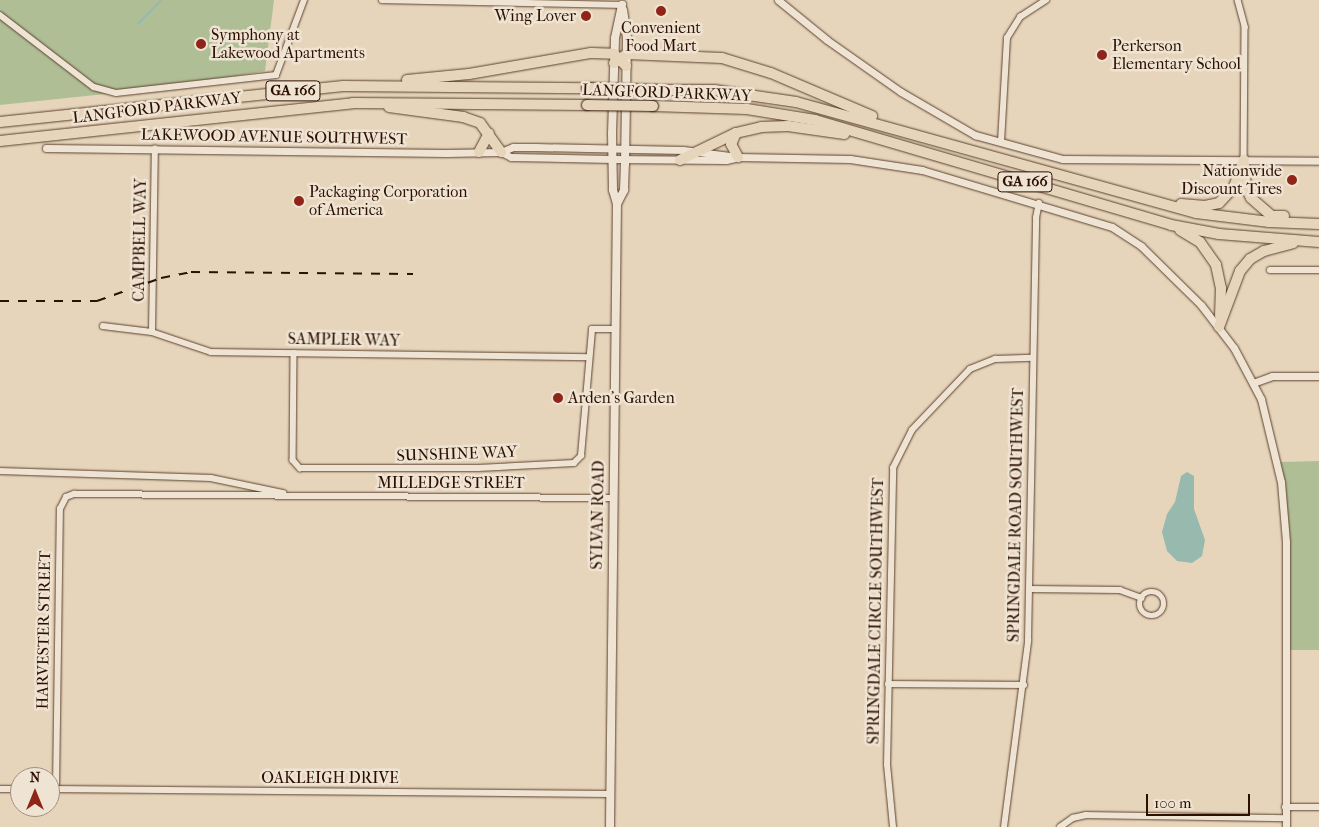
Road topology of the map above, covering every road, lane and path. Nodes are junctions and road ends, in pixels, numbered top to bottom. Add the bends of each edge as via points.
1 (304, 0) edge
2 (382, 0) edge
3 (778, 0) edge
4 (1046, 0) edge
5 (1238, 0) edge
6 (622, 3) edge
7 (0, 15) edge
8 (620, 59) junction
9 (343, 86) junction
10 (353, 103) junction
11 (0, 122) edge
12 (489, 132) junction
13 (736, 133) junction
14 (926, 137) junction
15 (880, 140) junction
16 (0, 141) edge
17 (1001, 142) junction
18 (46, 148) dead end
19 (155, 148) junction
20 (612, 148) junction
21 (625, 148) junction
22 (697, 151) junction
23 (479, 152) junction
24 (500, 152) junction
25 (738, 157) junction
26 (612, 159) junction
27 (625, 159) junction
28 (680, 160) junction
29 (1244, 160) junction
30 (1319, 161) edge
31 (1156, 202) junction
32 (1039, 203) junction
33 (617, 204) junction
34 (1319, 218) edge
35 (1319, 224) edge
36 (1170, 225) junction
37 (1301, 241) junction
38 (1319, 242) edge
39 (1270, 270) dead end
40 (1319, 270) edge
41 (103, 326) dead end
42 (1219, 327) junction
43 (614, 329) junction
44 (152, 332) junction
45 (294, 353) junction
46 (590, 357) junction
47 (1033, 358) junction
48 (1319, 376) edge
49 (1253, 383) junction
50 (0, 471) edge
51 (89, 494) joint
52 (290, 496) junction
53 (612, 498) junction
54 (1029, 589) junction
55 (1142, 598) junction
56 (888, 684) junction
57 (1024, 685) junction
58 (54, 767) edge
59 (60, 789) edge
60 (609, 794) junction
61 (1285, 807) junction
62 (1319, 807) edge
63 (1285, 818) junction
64 (610, 827) edge
65 (892, 827) edge
66 (1004, 827) edge
67 (1060, 827) edge
68 (1286, 827) edge

1 - 7 street via 276,75 106,92 94,87
2 - 6 street
3 - 17 street via 827,40 901,92 960,128
4 - 17 street via 1020,17 1007,38
5 - 29 street via 1245,27
6 - 8 main road, SYLVAN ROAD
6 - 8 main road, SYLVAN ROAD
8 - 9 highway via 569,55 470,74
8 - 14 highway via 700,56 743,63
8 - 20 main road, SYLVAN ROAD
8 - 21 main road, SYLVAN ROAD
9 - 11 highway, LANGFORD PARKWAY / GA 166
9 - 14 highway, LANGFORD PARKWAY / GA 166, bridge via 714,90 796,102
10 - 12 highway via 463,117 480,123
10 - 15 highway, LANGFORD PARKWAY / GA 166, bridge via 653,106 770,112
10 - 16 highway, LANGFORD PARKWAY / GA 166
12 - 23 highway
12 - 24 highway
13 - 15 highway via 761,127 788,126
13 - 22 highway
13 - 25 highway via 730,144
14 - 31 highway, LANGFORD PARKWAY / GA 166
15 - 36 highway, LANGFORD PARKWAY / GA 166
17 - 29 street via 1063,158
18 - 19 street, LAKEWOOD AVENUE SOUTHWEST
19 - 23 street, LAKEWOOD AVENUE SOUTHWEST
19 - 44 street, CAMPBELL WAY
20 - 21 street, LAKEWOOD AVENUE SOUTHWEST
20 - 24 street, LAKEWOOD AVENUE SOUTHWEST via 513,147
20 - 26 main road, SYLVAN ROAD
21 - 22 street, LAKEWOOD AVENUE SOUTHWEST
21 - 27 main road, SYLVAN ROAD
22 - 25 street, LAKEWOOD AVENUE SOUTHWEST
22 - 28 highway
23 - 24 street, LAKEWOOD AVENUE SOUTHWEST
24 - 26 street, LAKEWOOD AVENUE SOUTHWEST via 511,157
25 - 28 street, LAKEWOOD AVENUE SOUTHWEST
25 - 32 street, LAKEWOOD AVENUE SOUTHWEST via 888,162
26 - 27 street, LAKEWOOD AVENUE SOUTHWEST
26 - 33 main road, SYLVAN ROAD
27 - 28 street, LAKEWOOD AVENUE SOUTHWEST
27 - 33 main road, SYLVAN ROAD via 624,190
29 - 30 street
29 - 31 highway via 1234,187 1219,203 1205,206
29 - 34 highway via 1246,188 1259,207 1272,216
31 - 35 highway, LANGFORD PARKWAY / GA 166 via 1218,217
32 - 42 street, LAKEWOOD AVENUE SOUTHWEST via 1112,227 1141,246
32 - 47 street, SPRINGDALE ROAD SOUTHWEST
33 - 43 main road, SYLVAN ROAD
36 - 37 highway, LANGFORD PARKWAY / GA 166 via 1220,234
36 - 42 highway via 1200,242 1216,264 1221,288
37 - 38 highway, LANGFORD PARKWAY / GA 166
37 - 42 highway via 1264,251 1250,259 1240,271
39 - 40 street
41 - 44 street, SAMPLER WAY
42 - 49 street, LAKEWOOD AVENUE SOUTHWEST
43 - 46 street, SUNSHINE WAY via 592,329
43 - 53 main road, SYLVAN ROAD
44 - 45 street, SAMPLER WAY via 210,352
45 - 46 street, SAMPLER WAY
45 - 46 street, SUNSHINE WAY via 295,465 398,469 577,462 581,456
47 - 54 street, SPRINGDALE ROAD SOUTHWEST
47 - 56 street, SPRINGDALE CIRCLE SOUTHWEST via 995,359 970,369 912,430 899,452 891,484
48 - 49 street via 1272,376
49 - 61 street, LAKEWOOD AVENUE SOUTHWEST via 1262,399 1273,441 1286,542
50 - 52 street, MILLEDGE STREET via 211,478
51 - 52 street, MILLEDGE STREET
51 - 58 street, HARVESTER STREET via 66,497 60,509
52 - 53 street, MILLEDGE STREET
53 - 60 main road, SYLVAN ROAD
54 - 55 street via 1120,590
54 - 57 street, SPRINGDALE ROAD SOUTHWEST
55 - 55 street via 1141,608 1145,613 1154,615 1162,610 1164,600 1157,593
56 - 57 street
56 - 65 street, SPRINGDALE CIRCLE SOUTHWEST via 887,765
57 - 66 street, SPRINGDALE ROAD SOUTHWEST
59 - 60 street, OAKLEIGH DRIVE
60 - 64 main road, SYLVAN ROAD
61 - 62 street
61 - 63 street, LAKEWOOD AVENUE SOUTHWEST
63 - 67 street via 1086,815 1073,818
63 - 68 street, LAKEWOOD AVENUE SOUTHWEST

